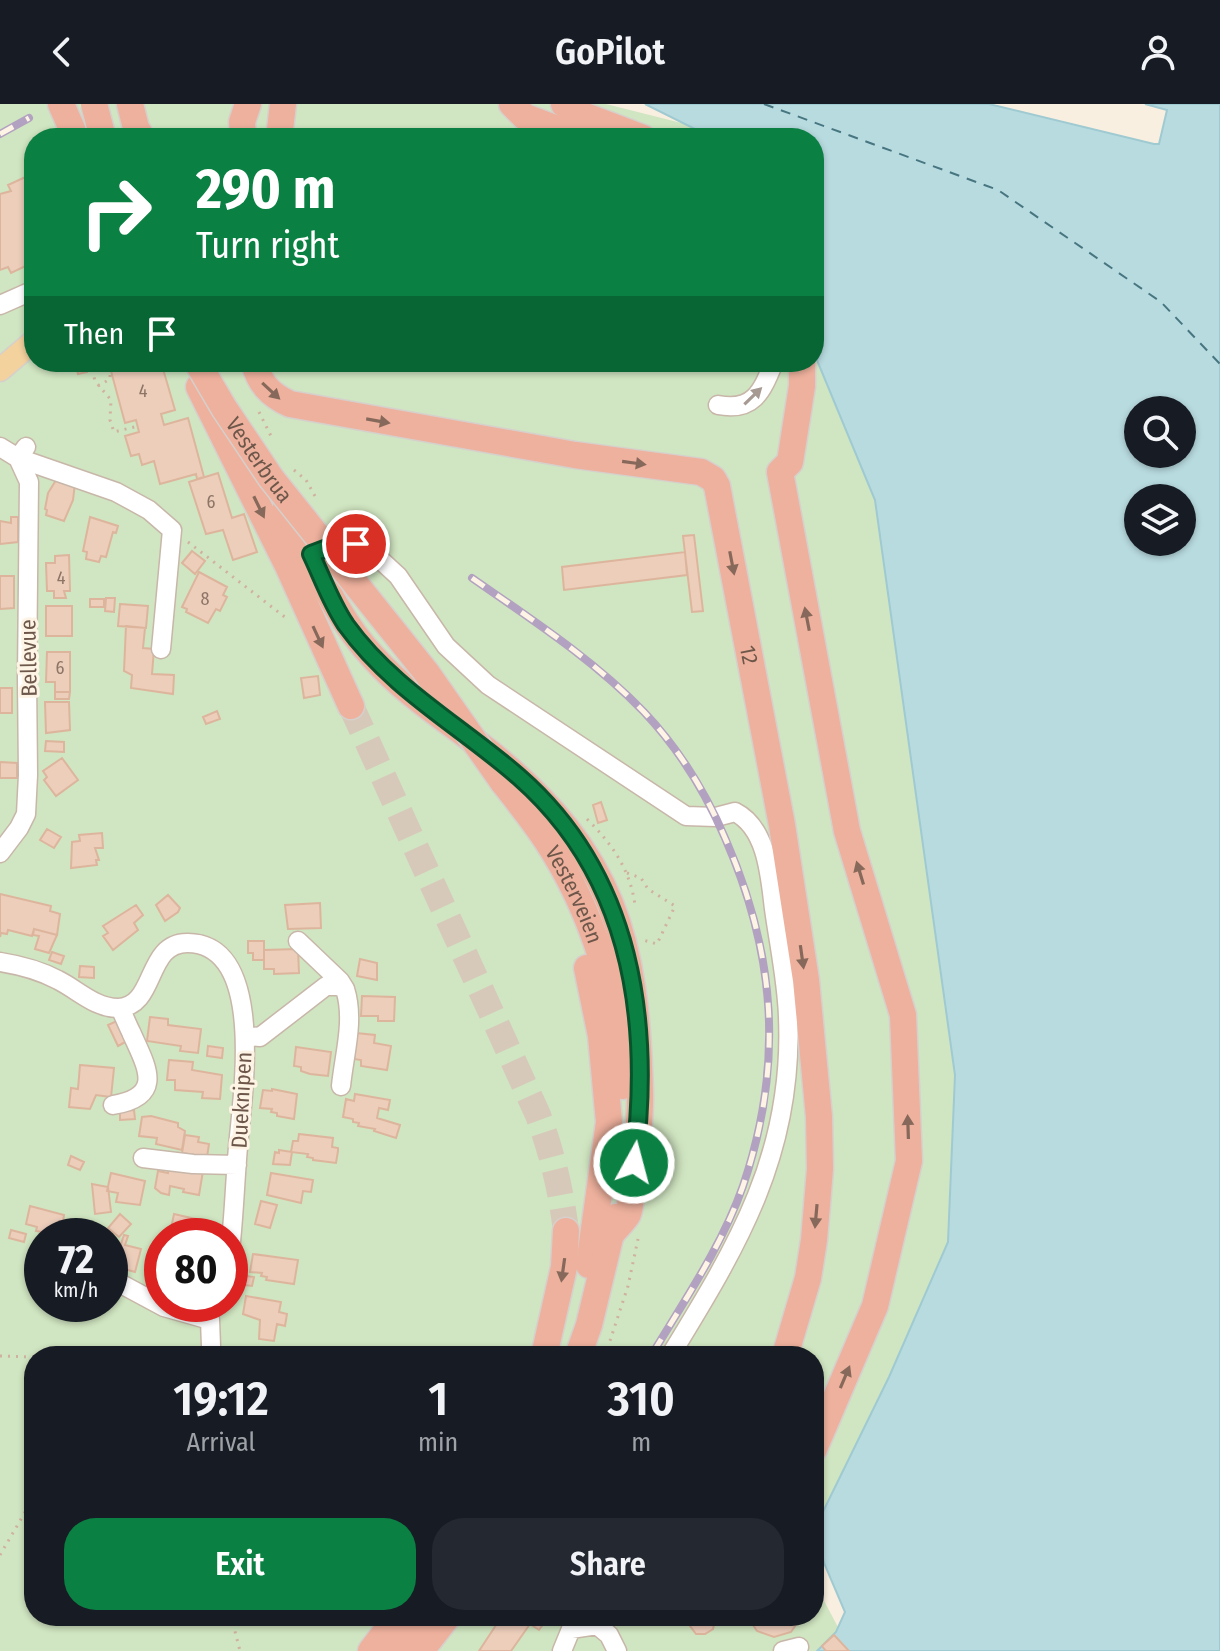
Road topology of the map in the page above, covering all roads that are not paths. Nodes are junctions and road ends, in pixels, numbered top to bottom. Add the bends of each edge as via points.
1 (61, 104) edge
2 (94, 104) edge
3 (130, 104) edge
4 (248, 104) edge
5 (283, 104) edge
6 (512, 104) edge
7 (564, 104) edge
8 (72, 128) edge
9 (100, 128) edge
10 (139, 128) edge
11 (242, 128) edge
12 (280, 128) edge
13 (554, 128) edge
14 (617, 128) edge
15 (24, 294) edge
16 (0, 305) edge
17 (24, 350) edge
18 (0, 370) edge
19 (193, 372) edge
20 (203, 372) edge
21 (213, 372) edge
22 (258, 372) edge
23 (769, 372) edge
24 (787, 372) edge
25 (802, 372) edge
26 (718, 405) dead end
27 (0, 447) edge
28 (22, 453) junction
29 (780, 472) junction
30 (299, 560) junction
31 (161, 649) dead end
32 (351, 706) tunnel mouth
33 (528, 820) junction
34 (0, 853) edge
35 (298, 941) dead end
36 (0, 962) edge
37 (345, 989) junction
38 (120, 1008) junction
39 (245, 1036) junction
40 (341, 1086) dead end
41 (113, 1105) dead end
42 (143, 1158) dead end
43 (237, 1165) junction
44 (233, 1218) edge
45 (566, 1231) tunnel mouth
46 (626, 1233) junction
47 (213, 1322) edge
48 (211, 1346) dead end
49 (546, 1346) edge
50 (562, 1346) edge
51 (582, 1346) edge
52 (676, 1346) edge
53 (788, 1346) edge
54 (824, 1426) edge
55 (390, 1626) edge
56 (418, 1626) edge
57 (440, 1626) edge
58 (590, 1626) edge
59 (598, 1626) edge
60 (371, 1651) edge
61 (399, 1651) edge
62 (421, 1651) edge
63 (562, 1651) edge
64 (617, 1651) edge

1 - 8 highway
2 - 9 highway, bridge
3 - 10 highway
4 - 11 highway
5 - 12 highway
6 - 13 highway via 525,117
7 - 14 highway
15 - 16 street
17 - 18 main road
19 -> 30 highway
20 - 33 highway, Vesterbrua, bridge via 271,478 426,672
21 - 30 highway
22 -> 53 highway, 12 via 271,393 290,404 701,472 717,486 782,825 806,980 819,1117 820,1169 808,1278
26 -> 23 street via 745,405
24 - 29 highway via 776,459
25 - 29 highway via 790,462
27 - 28 street
28 - 31 street via 116,492 172,530
28 - 34 street, Bellevue via 29,482 26,814
54 -> 29 highway via 875,1306 909,1161 903,1015 847,831
30 -> 32 highway via 310,619
30 - 46 highway via 398,684 542,798 580,845 611,902 636,1010 641,1112
30 - 52 street via 340,543 372,552 398,576 446,646 488,685 686,816 735,812 757,831 771,885 788,1017 781,1118 746,1224
33 - 46 highway, Vesterveien via 547,841 571,884 612,997 622,1069
33 - 50 highway, Vesterveien via 589,974 609,1122 588,1271
35 - 37 street
36 - 38 street via 56,979 100,1005
37 - 39 street, Dueknipen via 326,986 260,1037
37 - 40 street via 349,1018
38 - 39 street, Dueknipen via 137,1000 168,946 201,944 215,952 235,978
38 - 41 street via 149,1078 135,1100
39 - 43 street, Dueknipen
42 - 43 street, Dueknipen
43 - 44 street, Dueknipen
45 -> 49 highway via 564,1267
46 - 51 highway, Vesterveien
47 - 48 street
55 - 60 highway
56 - 61 highway
57 - 62 highway
58 - 63 street via 571,1629
59 - 64 street

